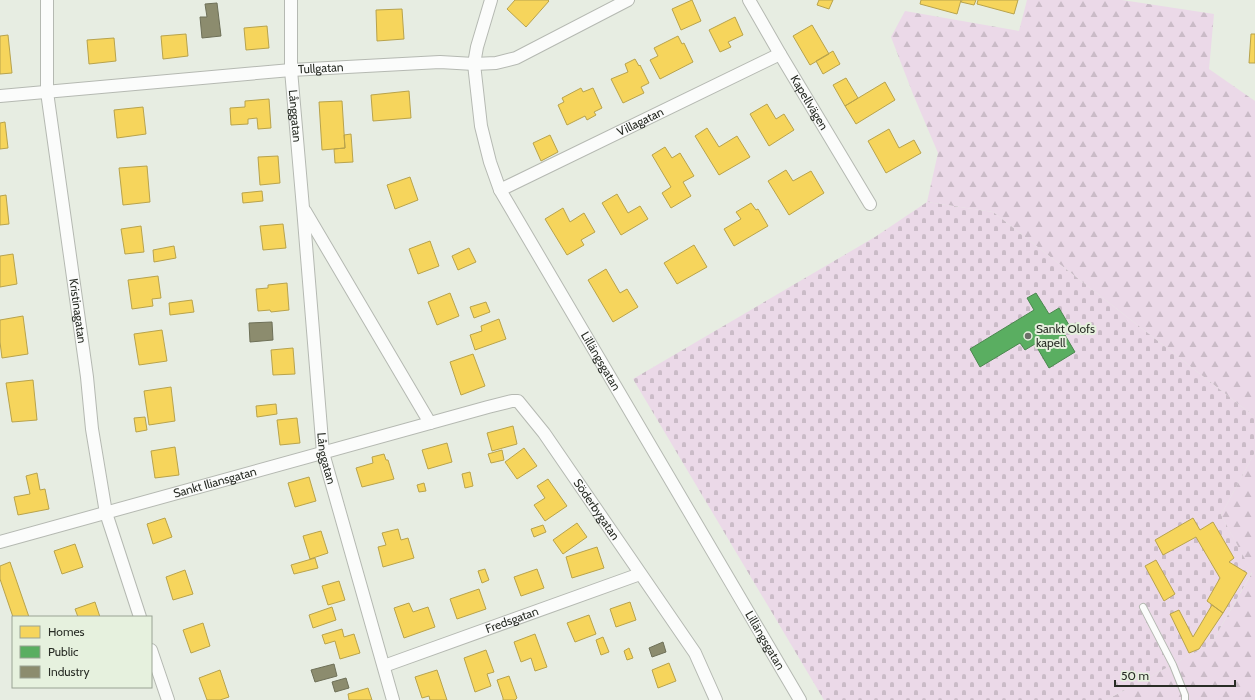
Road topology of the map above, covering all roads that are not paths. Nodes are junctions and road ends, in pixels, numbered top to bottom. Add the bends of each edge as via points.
1 (46, 0) edge
2 (291, 0) edge
3 (491, 0) edge
4 (628, 0) edge
5 (749, 0) edge
6 (780, 54) junction
7 (474, 64) junction
8 (290, 70) junction
9 (48, 92) junction
10 (0, 96) edge
11 (500, 190) junction
12 (870, 204) dead end
13 (303, 208) junction
14 (430, 423) junction
15 (323, 453) junction
16 (106, 513) junction
17 (0, 542) edge
18 (640, 574) junction
19 (1143, 607) dead end
20 (140, 616) edge
21 (152, 653) edge
22 (384, 666) junction
23 (1185, 697) edge
24 (168, 700) edge
25 (393, 700) edge
26 (716, 700) edge
27 (800, 700) edge

1 - 9 street, Kristinagatan
2 - 8 street, Långgatan
3 - 7 street, Lillängsgatan
4 - 7 street, Tullgatan via 516,58 496,63
5 - 6 street, Kapellvägen
6 - 11 street, Villagatan
6 - 12 street, Kapellvägen
7 - 8 street, Tullgatan via 440,62
7 - 11 street, Lillängsgatan via 481,126
8 - 9 street, Tullgatan
8 - 13 street, Långgatan
9 - 10 street, Tullgatan
9 - 16 street, Kristinagatan via 92,429
11 - 27 street, Lillängsgatan
13 - 14 street, Långgatan
13 - 15 street, Långgatan
14 - 15 street, Sankt Iliansgatan
14 - 18 street, Söderbygatan via 518,401 544,433
15 - 16 street, Sankt Iliansgatan
15 - 22 street, Långgatan
16 - 17 street, Sankt Iliansgatan
16 - 20 street, Kristinagatan
18 - 22 street, Fredsgatan
18 - 26 street, Söderbygatan via 695,653
19 - 23 lane via 1173,665
21 - 24 street
22 - 25 street, Långgatan

